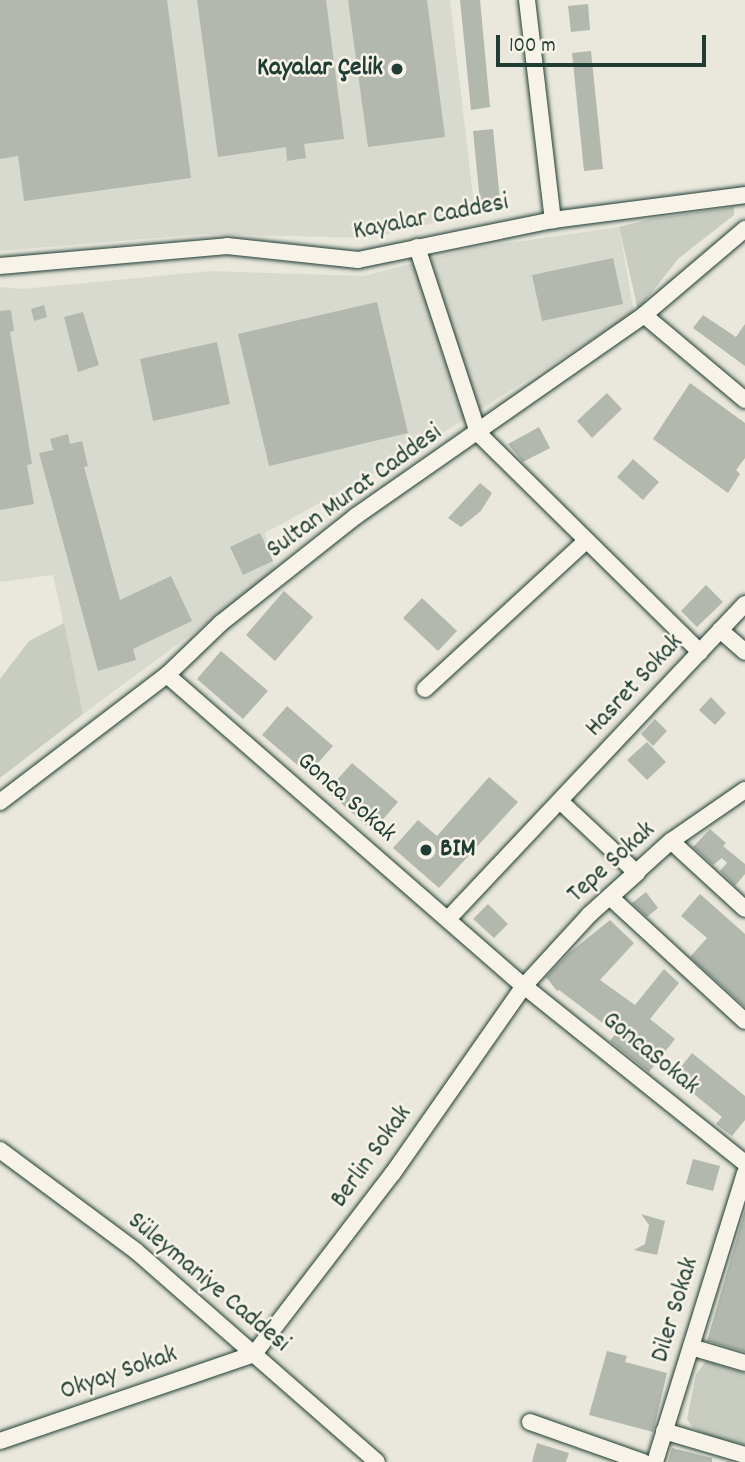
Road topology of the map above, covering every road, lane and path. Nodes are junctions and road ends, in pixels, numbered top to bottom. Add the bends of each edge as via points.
1 (527, 0) edge
2 (745, 195) edge
3 (553, 220) junction
4 (745, 229) edge
5 (417, 247) junction
6 (0, 266) edge
7 (644, 316) junction
8 (745, 400) edge
9 (478, 433) junction
10 (586, 541) junction
11 (745, 604) edge
12 (720, 630) junction
13 (700, 652) junction
14 (745, 652) edge
15 (167, 675) junction
16 (425, 689) dead end
17 (745, 790) edge
18 (0, 802) edge
19 (561, 802) junction
20 (671, 841) junction
21 (610, 897) junction
22 (745, 909) edge
23 (448, 919) junction
24 (524, 986) junction
25 (745, 1021) edge
26 (0, 1150) edge
27 (745, 1163) edge
28 (745, 1173) edge
29 (691, 1347) junction
30 (254, 1354) junction
31 (745, 1363) edge
32 (530, 1422) dead end
33 (664, 1431) junction
34 (0, 1441) edge
35 (745, 1455) edge
36 (377, 1462) edge
37 (643, 1462) edge
38 (654, 1462) edge

1 - 3 street
2 - 3 street, Kayalar Caddesi
3 - 5 street, Kayalar Caddesi
4 - 7 street, Sultan Murat Caddesi
5 - 6 street, Kayalar Caddesi via 358,260 227,246
5 - 9 street
7 - 8 street
7 - 9 street, Sultan Murat Caddesi
9 - 10 street
9 - 15 street, Sultan Murat Caddesi via 356,516 221,623
10 - 13 street
10 - 16 street
11 - 12 street, Hasret Sokak
12 - 13 street, Hasret Sokak
12 - 14 street
13 - 19 street, Hasret Sokak
15 - 18 street, Sultan Murat Caddesi
15 - 23 street, Gonca Sokak
17 - 20 street, Tepe Sokak
19 - 21 street via 636,873
19 - 23 street, Hasret Sokak
20 - 21 street, Tepe Sokak
20 - 22 street
21 - 24 street, Tepe Sokak
21 - 25 street
23 - 24 street, Gonca Sokak
24 - 27 street, GoncaSokak
24 - 30 street, Berlin Sokak via 393,1173
26 - 30 street, Süleymaniye Caddesi via 136,1251
28 - 29 street, Diler Sokak
29 - 31 street
29 - 33 street, Diler Sokak
30 - 34 street, Okyay Sokak
30 - 36 street, Süleymaniye Caddesi
32 - 37 street
33 - 35 street
33 - 38 street, Diler Sokak

